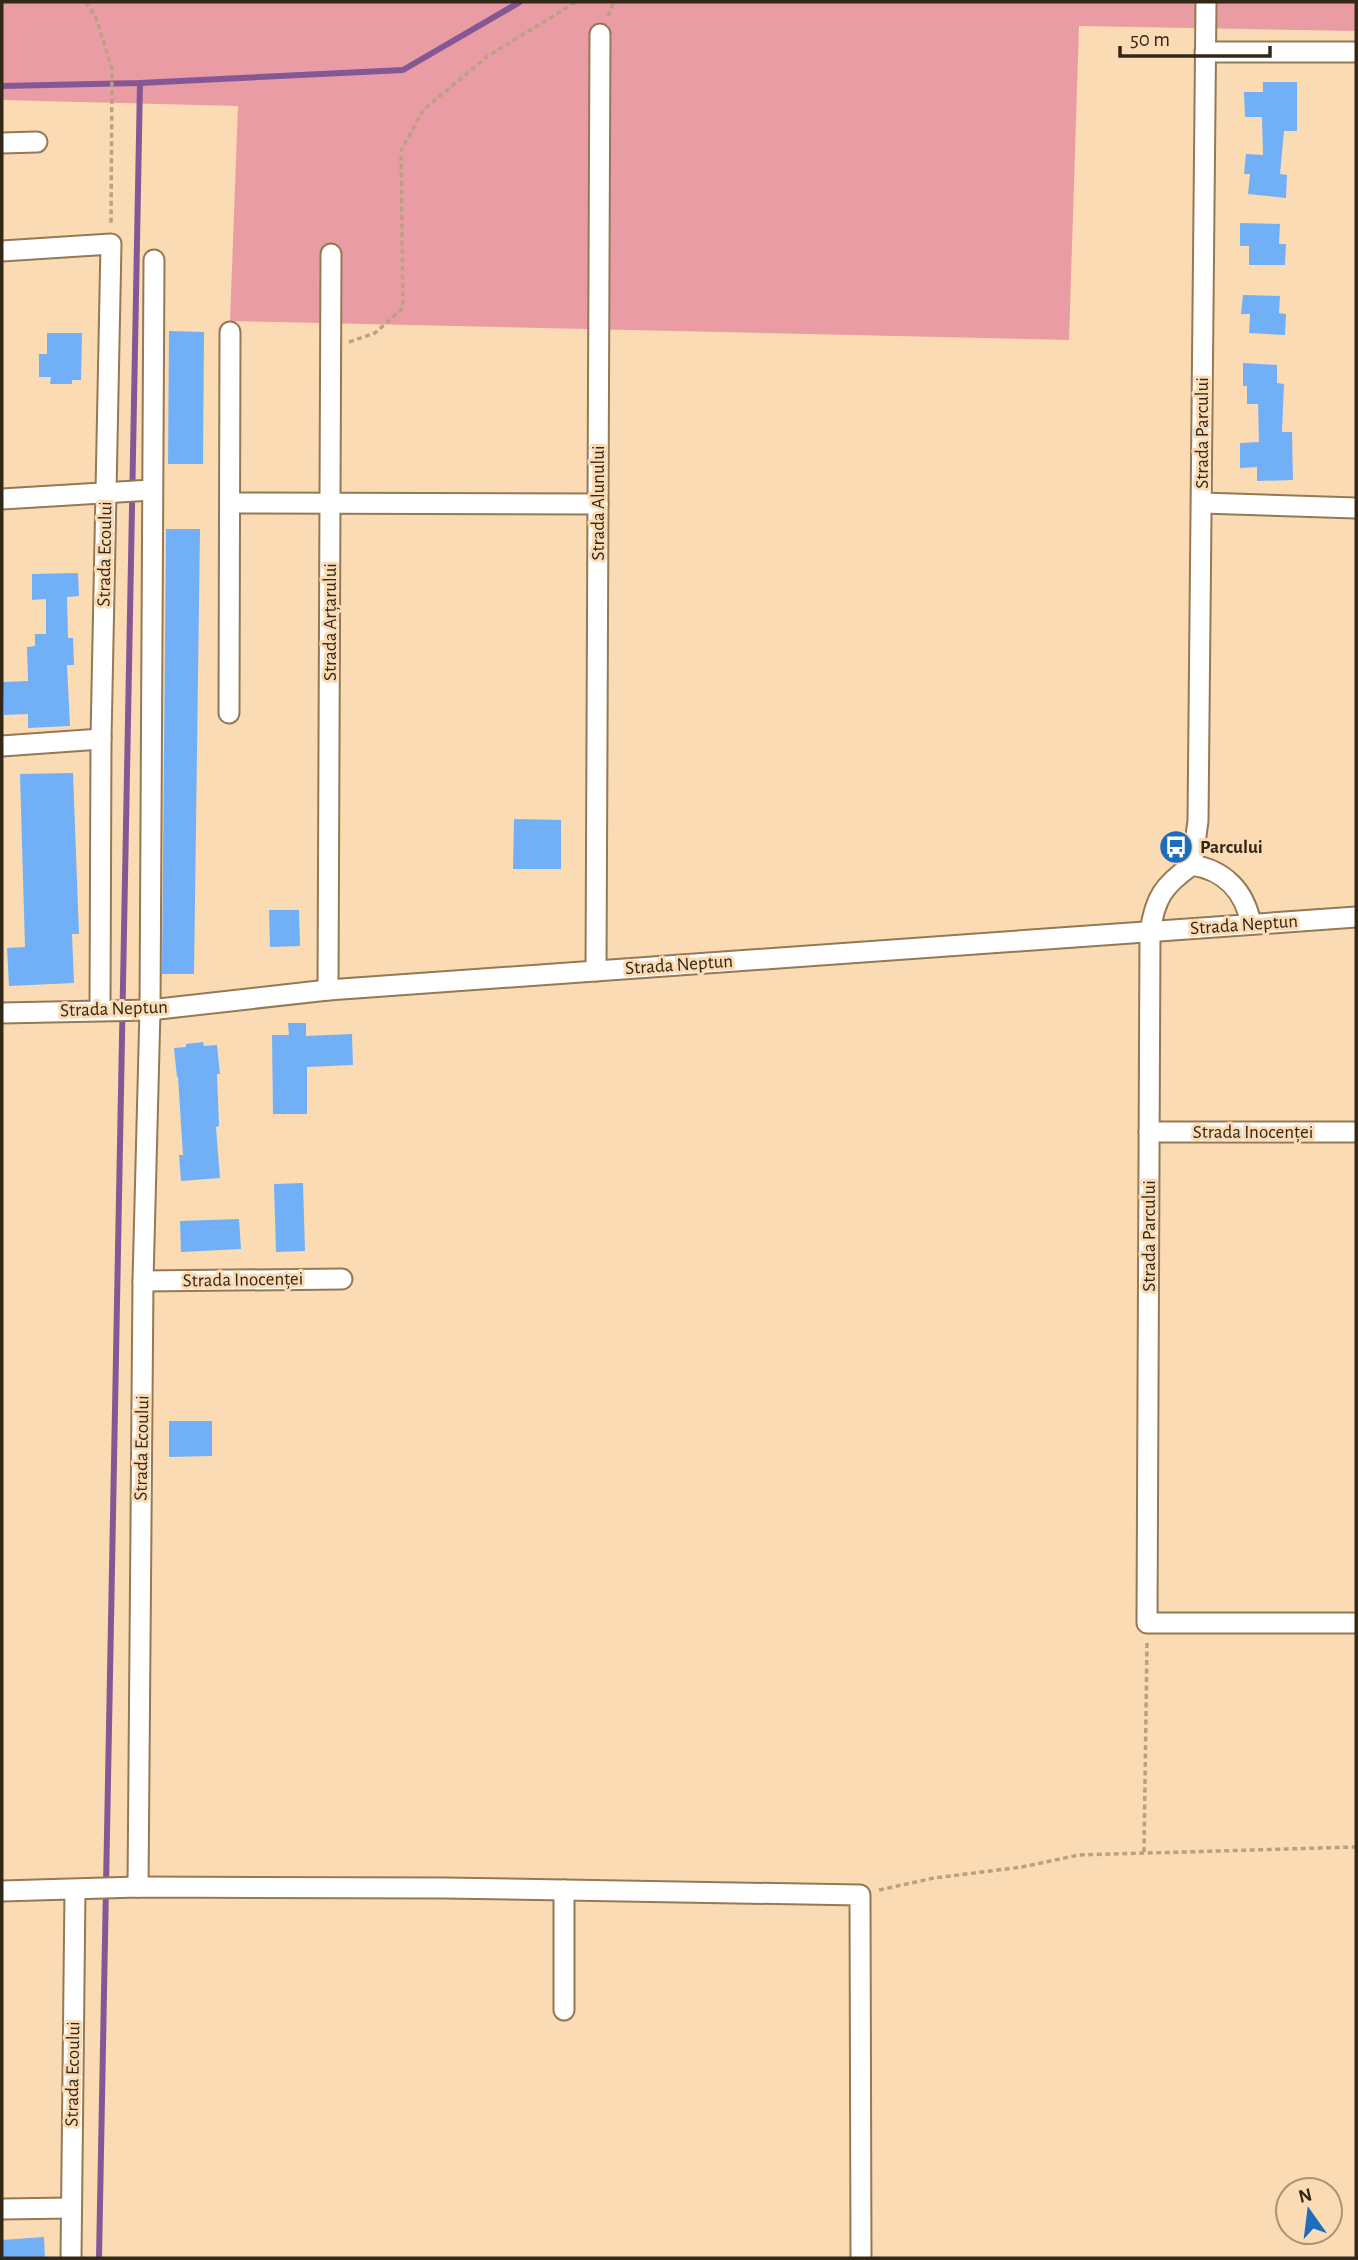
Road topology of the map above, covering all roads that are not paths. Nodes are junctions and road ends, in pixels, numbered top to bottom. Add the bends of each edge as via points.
1 (1206, 2) edge
2 (600, 34) dead end
3 (1205, 52) junction
4 (1356, 52) edge
5 (37, 142) dead end
6 (2, 143) edge
7 (2, 251) edge
8 (331, 254) dead end
9 (154, 260) dead end
10 (230, 332) dead end
11 (145, 490) junction
12 (111, 492) junction
13 (2, 499) edge
14 (230, 503) junction
15 (330, 503) junction
16 (1202, 503) junction
17 (598, 504) junction
18 (1356, 508) edge
19 (229, 713) dead end
20 (101, 739) junction
21 (2, 746) edge
22 (1192, 864) junction
23 (1356, 917) edge
24 (1251, 924) junction
25 (1150, 932) junction
26 (596, 971) junction
27 (328, 990) junction
28 (106, 1010) junction
29 (142, 1010) junction
30 (2, 1013) edge
31 (1149, 1132) junction
32 (1356, 1132) edge
33 (342, 1279) dead end
34 (143, 1281) junction
35 (1356, 1623) edge
36 (138, 1887) junction
37 (75, 1890) junction
38 (564, 1890) junction
39 (2, 1891) edge
40 (564, 2010) dead end
41 (72, 2208) junction
42 (2, 2209) edge
43 (71, 2258) edge
44 (861, 2258) edge

1 - 3 street, Strada Parcului
2 - 17 street, Strada Alunului
3 - 4 street
3 - 16 street, Strada Parcului
5 - 6 street
7 - 12 street, Strada Ecoului via 111,244
8 - 15 street, Strada Arțarului
9 - 11 street, Strada Ecoului
10 - 14 street
11 - 12 street
11 - 29 street, Strada Ecoului
12 - 13 street
12 - 20 street, Strada Ecoului
14 - 15 street
14 - 19 street
15 - 17 street
15 - 27 street, Strada Arțarului
16 - 18 street
16 - 22 street, Strada Parcului via 1198,821
17 - 26 street, Strada Alunului
20 - 21 street
20 - 28 street, Strada Ecoului
22 - 24 street via 1212,868 1233,886 1248,908
22 - 25 street, Strada Parcului via 1174,877 1154,905
23 - 24 street, Strada Neptun
24 - 25 street, Strada Neptun
25 - 26 street, Strada Neptun
25 - 31 street, Strada Parcului
26 - 27 street, Strada Neptun
27 - 29 street, Strada Neptun
28 - 29 street, Strada Neptun
28 - 30 street, Strada Neptun
29 - 34 street, Strada Ecoului
31 - 32 street, Strada Inocenței
31 - 35 street, Strada Parcului via 1147,1623
33 - 34 street, Strada Inocenței
34 - 36 street, Strada Ecoului
36 - 37 street
36 - 38 street
37 - 39 street
37 - 41 street, Strada Ecoului
38 - 40 street
38 - 44 street via 860,1895
41 - 42 street
41 - 43 street, Strada Ecoului

